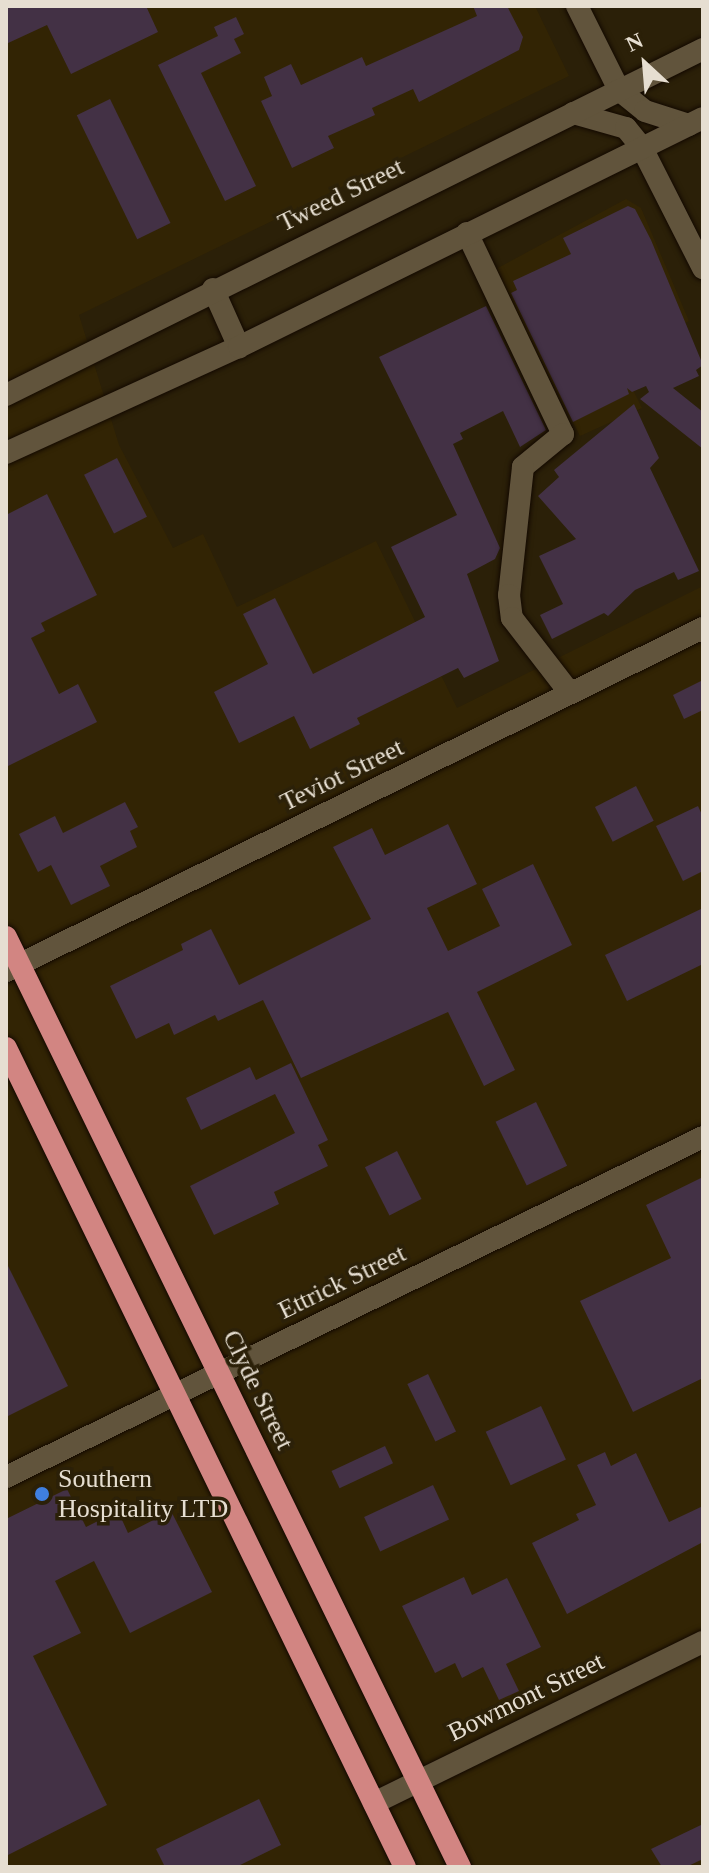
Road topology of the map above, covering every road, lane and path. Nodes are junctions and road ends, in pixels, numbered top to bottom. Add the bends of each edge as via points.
1 (577, 6) edge
2 (703, 49) edge
3 (619, 90) junction
4 (573, 113) junction
5 (696, 121) edge
6 (642, 148) junction
7 (467, 233) junction
8 (703, 268) edge
9 (213, 289) junction
10 (239, 347) junction
11 (6, 395) edge
12 (6, 453) edge
13 (703, 628) edge
14 (570, 693) junction
15 (6, 937) edge
16 (13, 968) edge
17 (6, 1048) edge
18 (703, 1137) edge
19 (219, 1373) junction
20 (174, 1395) junction
21 (6, 1477) edge
22 (703, 1642) edge
23 (419, 1781) junction
24 (374, 1803) junction
25 (405, 1867) edge
26 (460, 1867) edge

1 - 3 street
2 - 3 street, Tweed Street
3 - 4 street, Tweed Street
3 - 5 street via 645,111
4 - 6 street via 626,128
4 - 9 street, Tweed Street
5 - 6 street
6 - 7 street
6 - 8 street
7 - 10 street
7 - 14 street via 563,434 523,467 509,595 512,618
9 - 10 street
9 - 11 street, Tweed Street
10 - 12 street
13 - 14 street, Teviot Street
14 - 16 street, Teviot Street
15 - 16 highway, Clyde Street
16 - 19 highway, Clyde Street
17 - 20 highway
18 - 19 street, Ettrick Street
19 - 20 street, Ettrick Street
19 - 23 highway, Clyde Street
20 - 21 street, Ettrick Street
20 - 24 highway
22 - 23 street, Bowmont Street
23 - 24 street, Bowmont Street
23 - 26 highway, Clyde Street
24 - 25 highway

